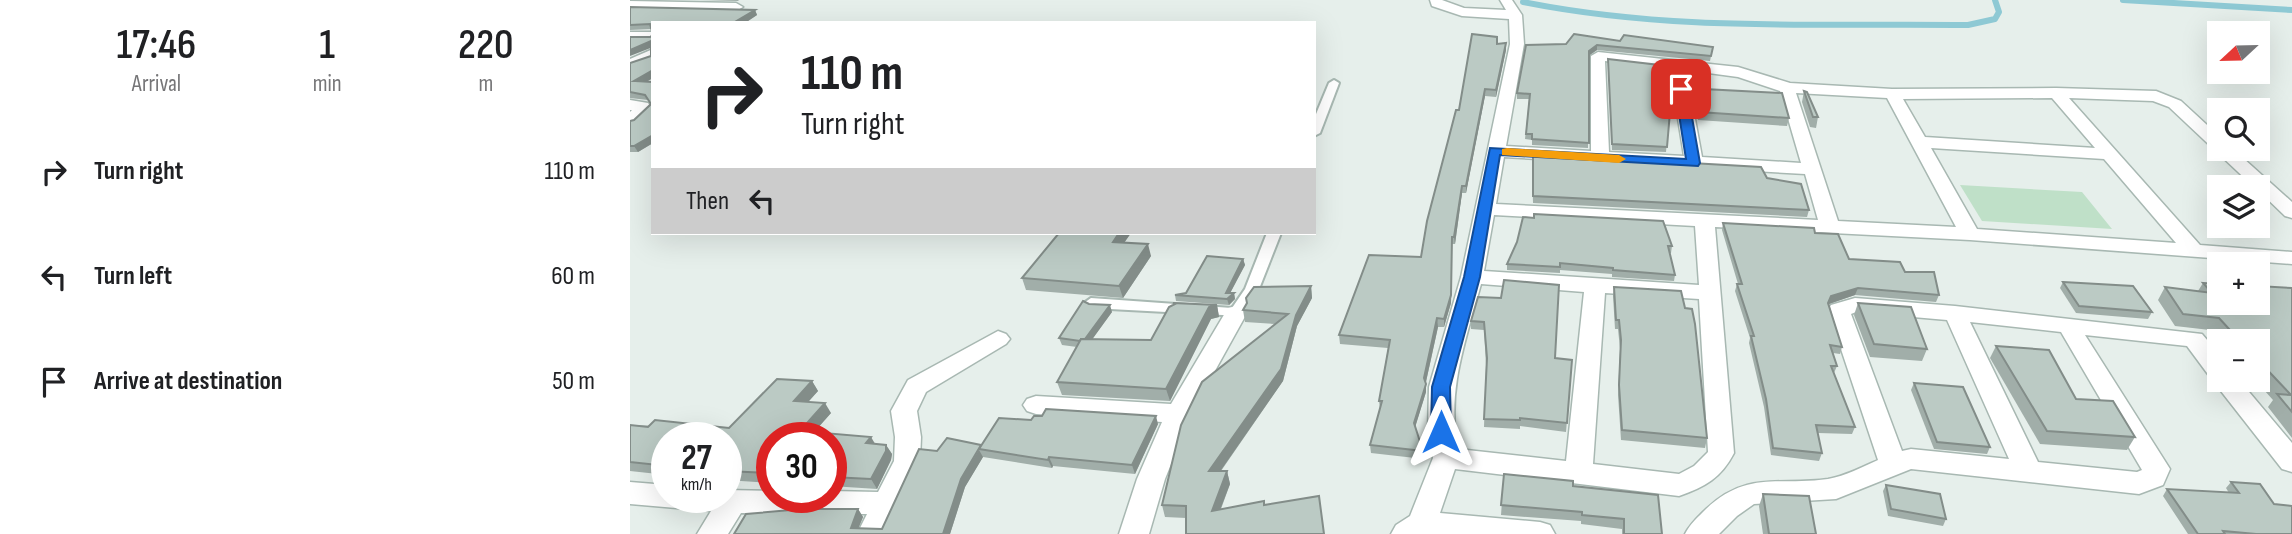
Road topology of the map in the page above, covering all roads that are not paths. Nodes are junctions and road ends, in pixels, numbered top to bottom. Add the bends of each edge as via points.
1 (1436, 0) edge
2 (1506, 0) edge
3 (630, 5) edge
4 (1515, 15) junction
5 (712, 21) edge
6 (630, 36) edge
7 (651, 36) edge
8 (651, 54) edge
9 (630, 65) edge
10 (1677, 65) junction
11 (1334, 83) dead end
12 (1787, 88) junction
13 (2056, 93) junction
14 (1892, 94) junction
15 (630, 105) edge
16 (630, 120) edge
17 (1316, 128) edge
18 (2207, 134) edge
19 (1920, 142) junction
20 (1494, 151) junction
21 (2107, 154) junction
22 (1600, 158) junction
23 (2236, 161) edge
24 (1694, 163) junction
25 (1812, 169) junction
26 (1485, 209) junction
27 (2292, 212) edge
28 (1705, 222) junction
29 (1830, 226) junction
30 (1970, 234) junction
31 (1273, 235) edge
32 (2194, 251) junction
33 (2292, 258) edge
34 (1472, 277) junction
35 (1595, 286) junction
36 (1711, 293) junction
37 (1091, 303) edge
38 (1236, 313) junction
39 (1955, 313) junction
40 (2068, 325) junction
41 (998, 339) dead end
42 (2207, 356) edge
43 (2236, 392) edge
44 (1036, 405) dead end
45 (1178, 414) junction
46 (1446, 458) junction
47 (2292, 462) edge
48 (1893, 463) junction
49 (1579, 472) junction
50 (2029, 472) junction
51 (630, 493) edge
52 (651, 495) edge
53 (742, 502) edge
54 (887, 503) junction
55 (726, 513) edge
56 (1414, 529) edge
57 (712, 534) edge
58 (872, 534) edge
59 (1134, 534) edge
60 (1535, 534) edge
61 (1700, 534) edge

1 - 4 street via 1462,12
2 - 4 street
3 - 5 street via 736,7
4 - 20 street via 1517,44
6 - 7 street
8 - 9 street
10 - 12 street via 1738,72
10 - 22 street via 1598,56
10 - 24 street
11 - 17 lane
12 - 14 street
12 - 25 street
13 - 14 street
13 - 18 street via 2156,96 2175,104
13 - 21 street
14 - 19 street
15 - 16 street via 644,109
19 - 21 street
19 - 30 street
20 - 22 street
20 - 26 street
21 - 32 street
22 - 24 street
23 - 27 street
24 - 25 street
25 - 29 street
26 - 28 street
26 - 34 street
28 - 29 street
28 - 36 street
29 - 30 street
30 - 32 street
31 - 38 lane via 1252,289
32 - 33 street
34 - 35 street
34 - 46 street via 1441,387
35 - 36 street
35 - 49 street
36 - 49 street via 1721,453 1712,468 1698,480 1679,485
37 - 38 lane
38 - 45 street
39 - 40 street
39 - 48 street via 1855,305 1839,310
39 - 50 street
40 - 42 street via 2194,339
40 - 50 street via 2156,469 2153,477 2139,483
41 - 54 street via 917,386 904,411 906,461
43 - 47 street
44 - 45 street
45 - 59 street
46 - 49 street
46 - 56 street
48 - 50 street via 1911,459
48 - 61 street via 1822,492 1766,490 1742,496
51 - 52 street
53 - 54 street
54 - 58 street
55 - 57 street
56 - 60 street

